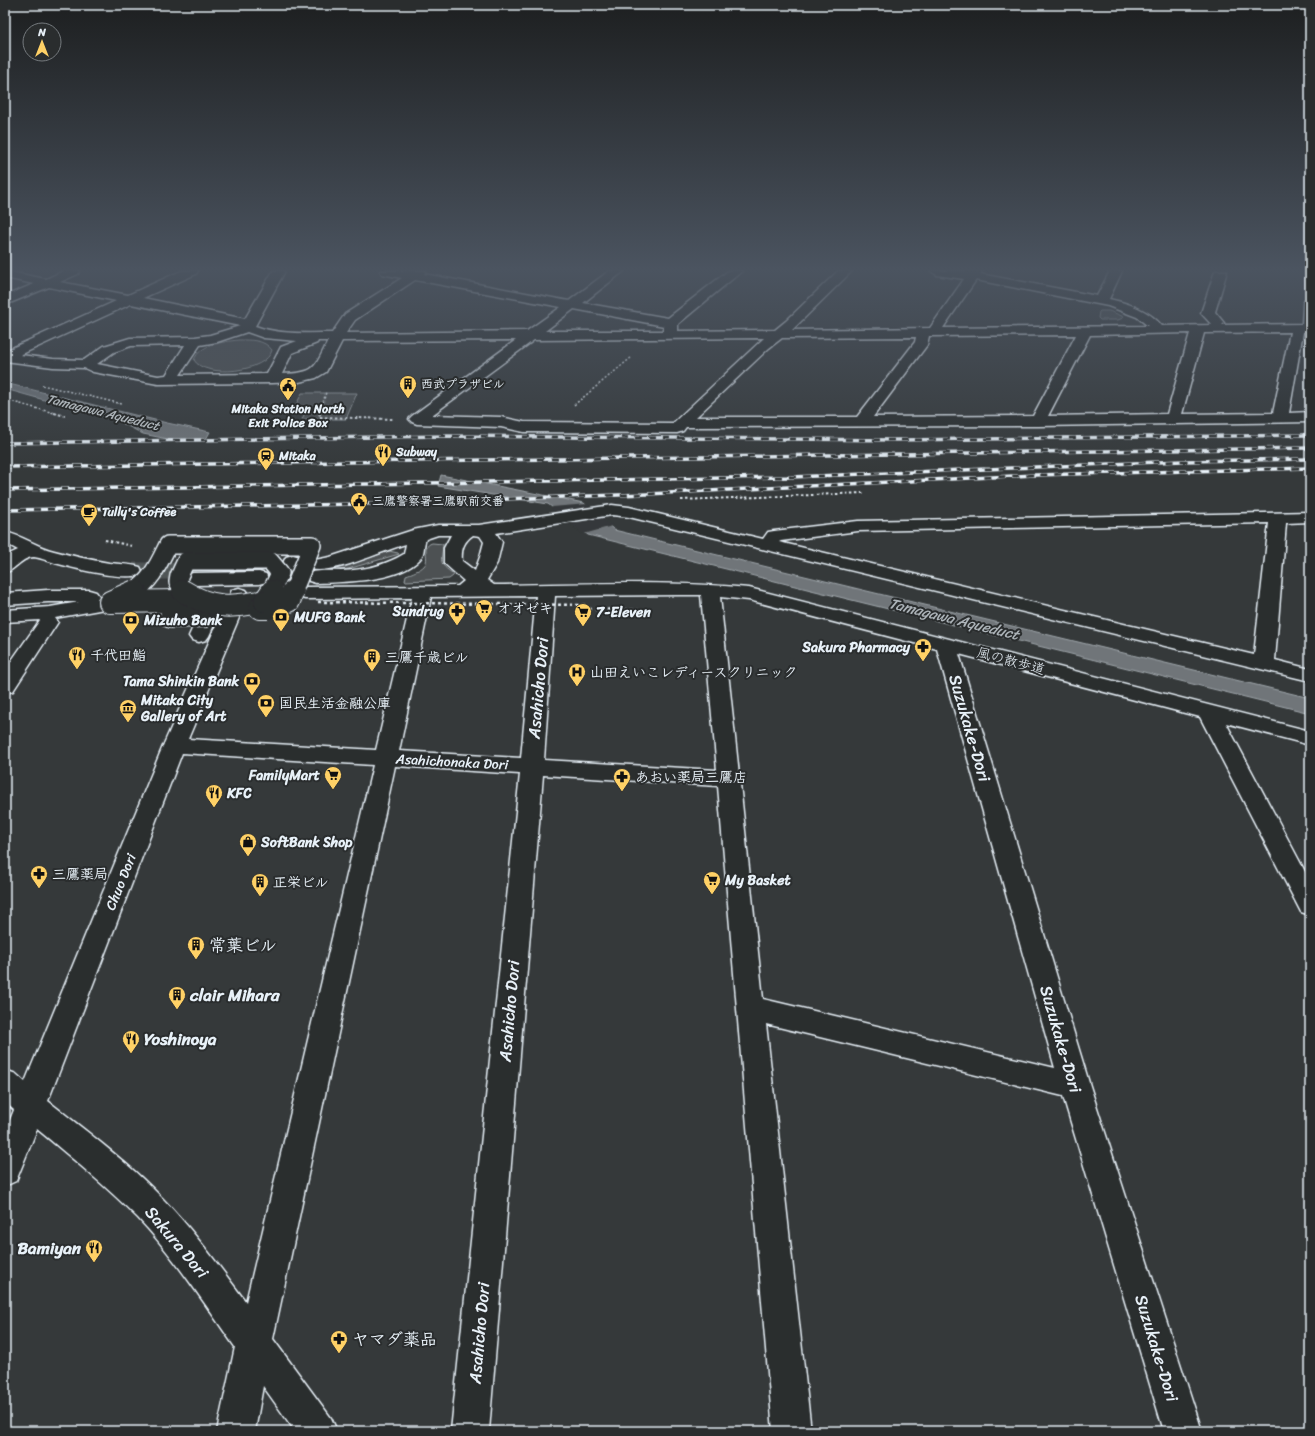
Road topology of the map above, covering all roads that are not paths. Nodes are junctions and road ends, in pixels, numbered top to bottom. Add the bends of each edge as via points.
1 (46, 338) edge
2 (215, 338) edge
3 (271, 338) edge
4 (324, 338) edge
5 (336, 338) edge
6 (527, 338) edge
7 (773, 338) edge
8 (923, 338) edge
9 (1081, 338) edge
10 (1196, 338) edge
11 (1302, 338) edge
12 (195, 341) junction
13 (286, 350) junction
14 (5, 357) edge
15 (87, 364) junction
16 (272, 379) junction
17 (170, 380) junction
18 (1310, 417) edge
19 (1280, 418) junction
20 (1174, 419) junction
21 (862, 421) junction
22 (1038, 421) junction
23 (682, 422) junction
24 (1310, 517) edge
25 (1278, 518) junction
26 (474, 530) junction
27 (419, 534) junction
28 (5, 537) edge
29 (173, 545) junction
30 (769, 545) junction
31 (35, 552) junction
32 (293, 561) dead end
33 (82, 563) junction
34 (5, 566) edge
35 (189, 575) junction
36 (97, 578) junction
37 (482, 586) junction
38 (546, 590) junction
39 (710, 590) junction
40 (423, 592) junction
41 (269, 593) junction
42 (48, 596) junction
43 (108, 599) junction
44 (5, 600) edge
45 (166, 601) junction
46 (141, 602) junction
47 (209, 605) junction
48 (5, 616) edge
49 (48, 622) dead end
50 (199, 636) dead end
51 (946, 644) junction
52 (1264, 663) junction
53 (1310, 675) edge
54 (5, 686) edge
55 (1209, 713) junction
56 (1310, 738) edge
57 (174, 746) junction
58 (385, 759) junction
59 (532, 767) junction
60 (730, 779) junction
61 (1310, 905) edge
62 (750, 1008) junction
63 (5, 1083) edge
64 (1075, 1086) junction
65 (31, 1106) junction
66 (5, 1171) edge
67 (254, 1343) junction
68 (236, 1431) edge
69 (318, 1431) edge
70 (470, 1431) edge
71 (792, 1431) edge
72 (1183, 1431) edge

1 - 14 street
2 - 12 street
3 - 13 street via 282,344
4 - 13 street
5 - 16 street via 322,369 316,373 297,378
6 - 23 street via 417,419 501,422 524,428 677,428
7 - 23 street
8 - 21 street
9 - 22 street
10 - 20 street
11 - 19 street
12 - 15 street via 130,342 109,349
12 - 17 street
13 - 16 street
14 - 15 street
15 - 17 street via 93,368 138,377
16 - 17 street
18 - 19 street
19 - 20 street
20 - 22 street
21 - 22 street
21 - 23 street
24 - 25 street
25 - 30 street via 858,526 774,536
25 - 52 street
26 - 27 street via 438,530
26 - 30 street via 612,510
26 - 37 street via 486,532 493,542 490,560 482,576
26 - 37 street via 459,535 452,552 453,563
27 - 27 street via 413,556 383,572 353,576 317,571 334,562
28 - 31 street
29 - 41 street, bridge via 312,545
29 - 43 street, bridge via 168,545 152,576 137,590
29 - 46 street
30 - 52 street
31 - 33 street
31 - 34 street via 15,558
32 - 41 street
33 - 36 street via 96,573
33 - 36 street via 133,575
35 - 41 street
35 - 45 street, bridge
35 - 47 street, bridge via 178,582 183,591
36 - 42 street via 78,590
37 - 38 street, 風の散歩道
37 - 40 street, 風の散歩道 via 459,592
38 - 39 street, 風の散歩道
38 - 59 street, Asahicho Dori
39 - 51 street, 風の散歩道 via 749,594
39 - 60 street
40 - 41 street, 風の散歩道
40 - 58 street
41 - 47 street
41 - 47 street, bridge via 248,606
41 - 57 street, Chuo Dori
42 - 43 street
42 - 44 street
43 - 46 street, bridge
43 - 48 street via 50,613
45 - 46 street, bridge
45 - 47 street, bridge via 180,601 171,618
47 - 50 street
49 - 54 street
51 - 55 street, 風の散歩道
51 - 64 street, Suzukake-Dori
52 - 53 street
55 - 56 street, 風の散歩道
55 - 61 street
57 - 58 street, Asahichonaka Dori
57 - 65 street, Chuo Dori
58 - 59 street, Asahichonaka Dori
58 - 67 street
59 - 60 street, Asahichonaka Dori
59 - 70 street, Asahicho Dori
60 - 62 street
62 - 64 street
62 - 71 street
63 - 65 street, Sakura Dori
64 - 72 street, Suzukake-Dori
65 - 66 street, Chuo Dori
65 - 67 street, Sakura Dori via 108,1168 150,1208 189,1253
67 - 68 street
67 - 69 street, Sakura Dori

